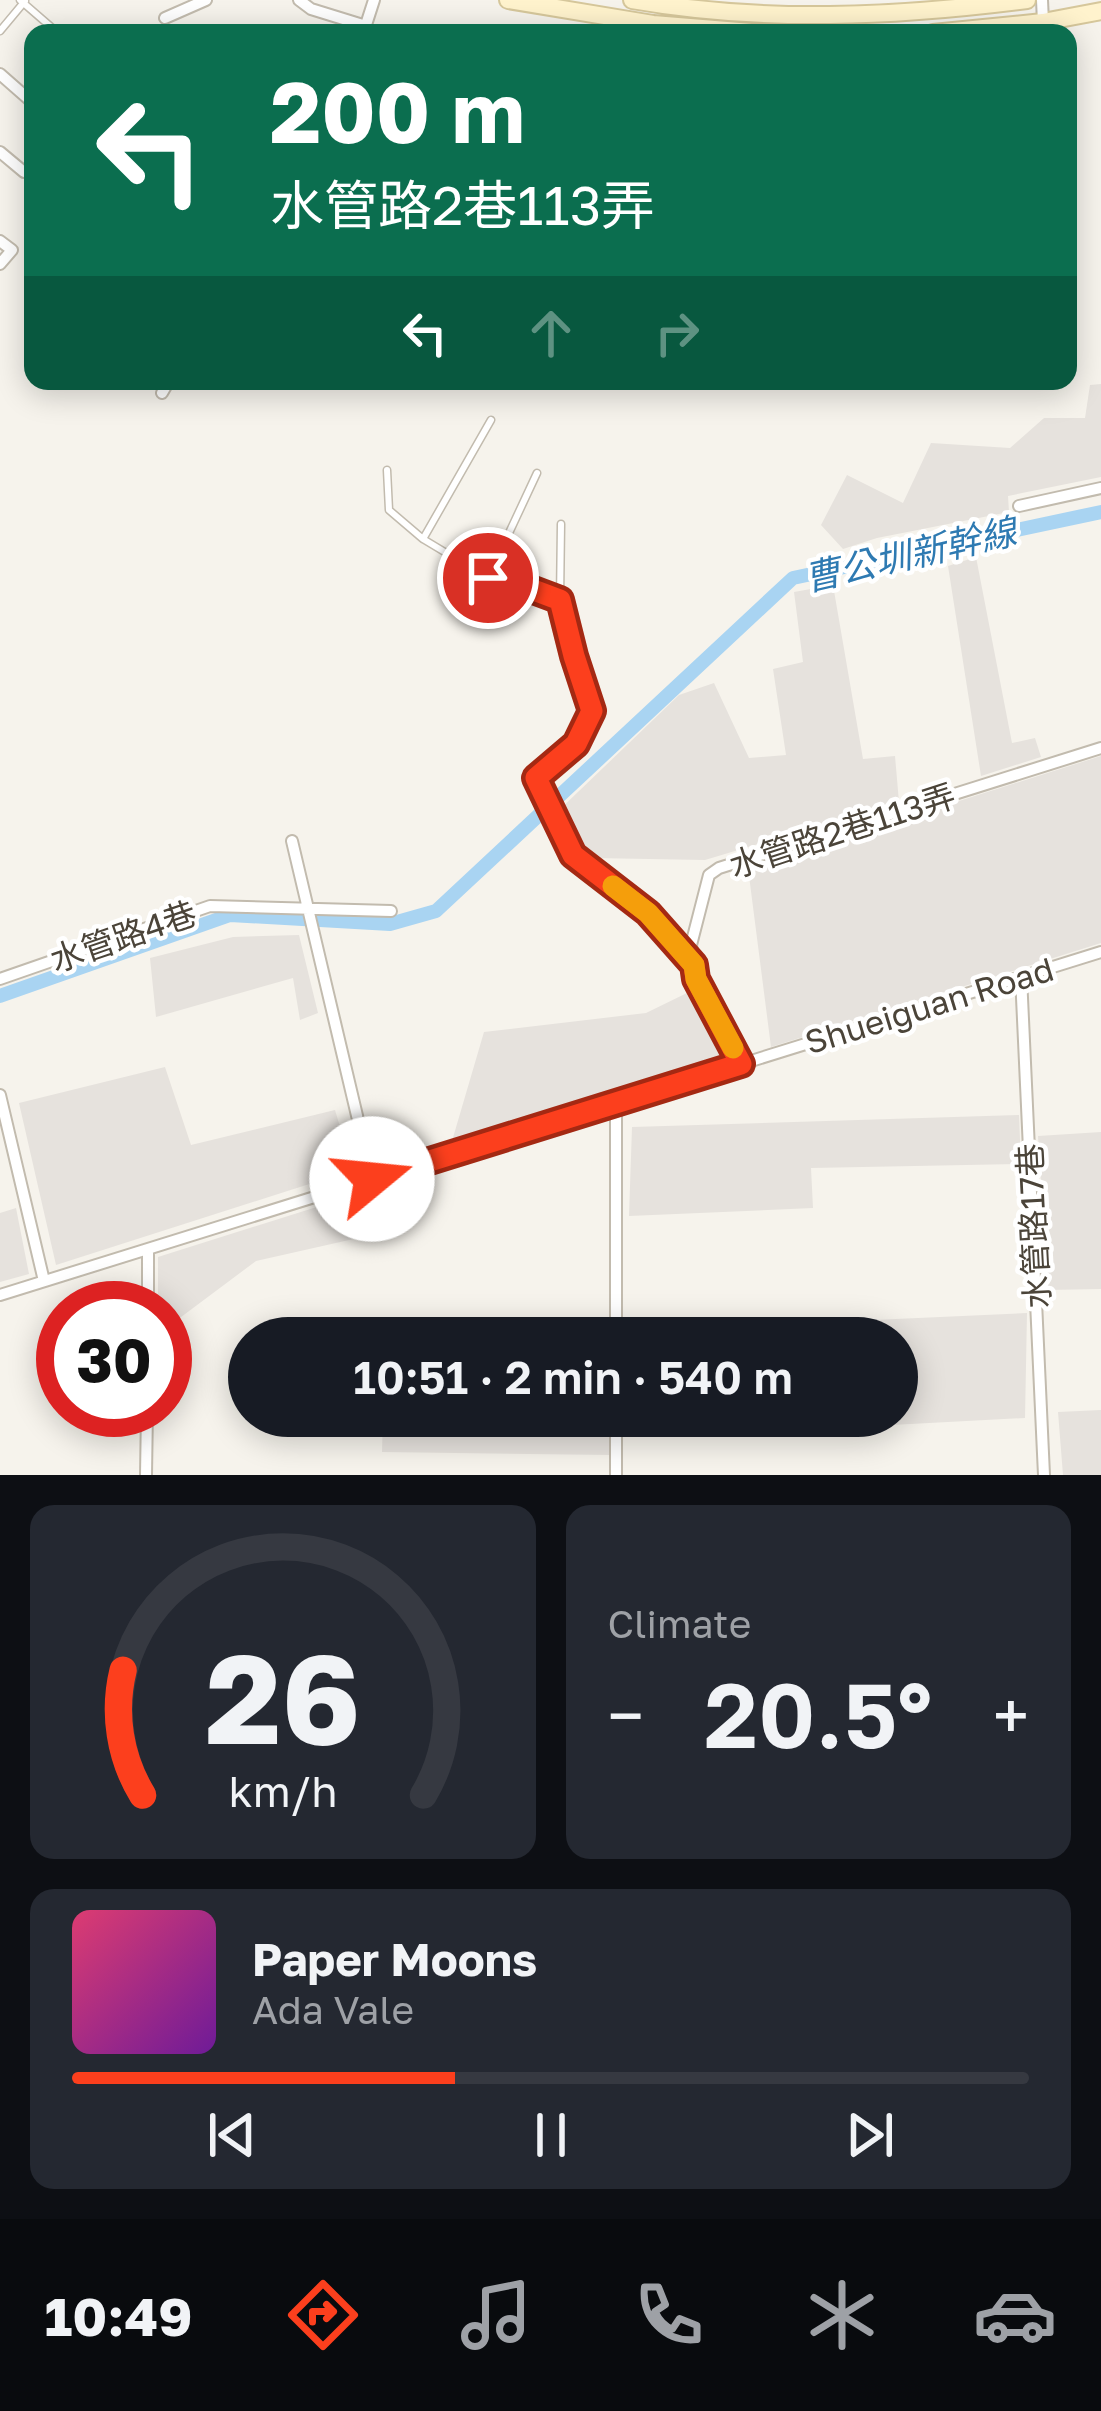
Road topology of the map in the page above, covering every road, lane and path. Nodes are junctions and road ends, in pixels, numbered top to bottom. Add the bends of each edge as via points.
1 (206, 0) edge
2 (298, 0) edge
3 (508, 0) edge
4 (632, 0) edge
5 (1027, 0) edge
6 (1042, 0) edge
7 (23, 1) edge
8 (1101, 11) edge
9 (165, 18) dead end
10 (1043, 22) junction
11 (48, 24) edge
12 (350, 24) edge
13 (664, 24) edge
14 (1023, 24) edge
15 (0, 31) edge
16 (0, 74) edge
17 (24, 95) edge
18 (0, 152) edge
19 (23, 172) dead end
20 (0, 241) edge
21 (0, 264) edge
22 (491, 420) dead end
23 (387, 470) dead end
24 (537, 473) dead end
25 (1101, 488) edge
26 (1019, 506) dead end
27 (561, 524) dead end
28 (423, 538) junction
29 (488, 578) junction
30 (560, 600) junction
31 (1101, 748) edge
32 (292, 841) dead end
33 (307, 911) junction
34 (391, 911) dead end
35 (1101, 952) edge
36 (694, 965) junction
37 (1021, 976) junction
38 (0, 979) edge
39 (741, 1064) junction
40 (0, 1095) edge
41 (616, 1103) junction
42 (372, 1179) junction
43 (148, 1249) junction
44 (44, 1281) joint
45 (148, 1281) edge
46 (36, 1284) edge
47 (0, 1295) edge
48 (616, 1317) edge
49 (147, 1437) edge
50 (616, 1437) edge
51 (146, 1475) edge
52 (616, 1475) edge
53 (1044, 1475) edge

1 - 9 street
2 - 12 street
3 - 13 street
4 - 5 street via 870,16
6 - 10 street
7 - 11 lane
7 - 15 lane
8 - 10 street
10 - 14 street
16 - 17 street
18 - 19 street
20 - 21 street via 12,250
22 - 28 lane
23 - 28 lane via 389,510
24 - 29 lane
25 - 26 street
27 - 30 lane
28 - 29 lane
29 - 30 lane
30 - 36 lane via 592,711 576,744 537,780 573,855 648,913
31 - 36 street, 水管路2巷113弄 via 719,868 704,884
32 - 33 street
33 - 34 street, 水管路4巷
33 - 38 street, 水管路4巷 via 210,906
33 - 42 street
35 - 37 street, Shueiguan Road
36 - 39 street, 水管路2巷113弄
37 - 39 street, Shueiguan Road
37 - 53 street, 水管路17巷
39 - 41 street, Shueiguan Road
40 - 44 street
41 - 42 street, Shueiguan Road
41 - 48 street
42 - 43 street, Shueiguan Road
43 - 44 street, Shueiguan Road
43 - 45 street
46 - 47 street, Shueiguan Road
49 - 51 street
50 - 52 street

